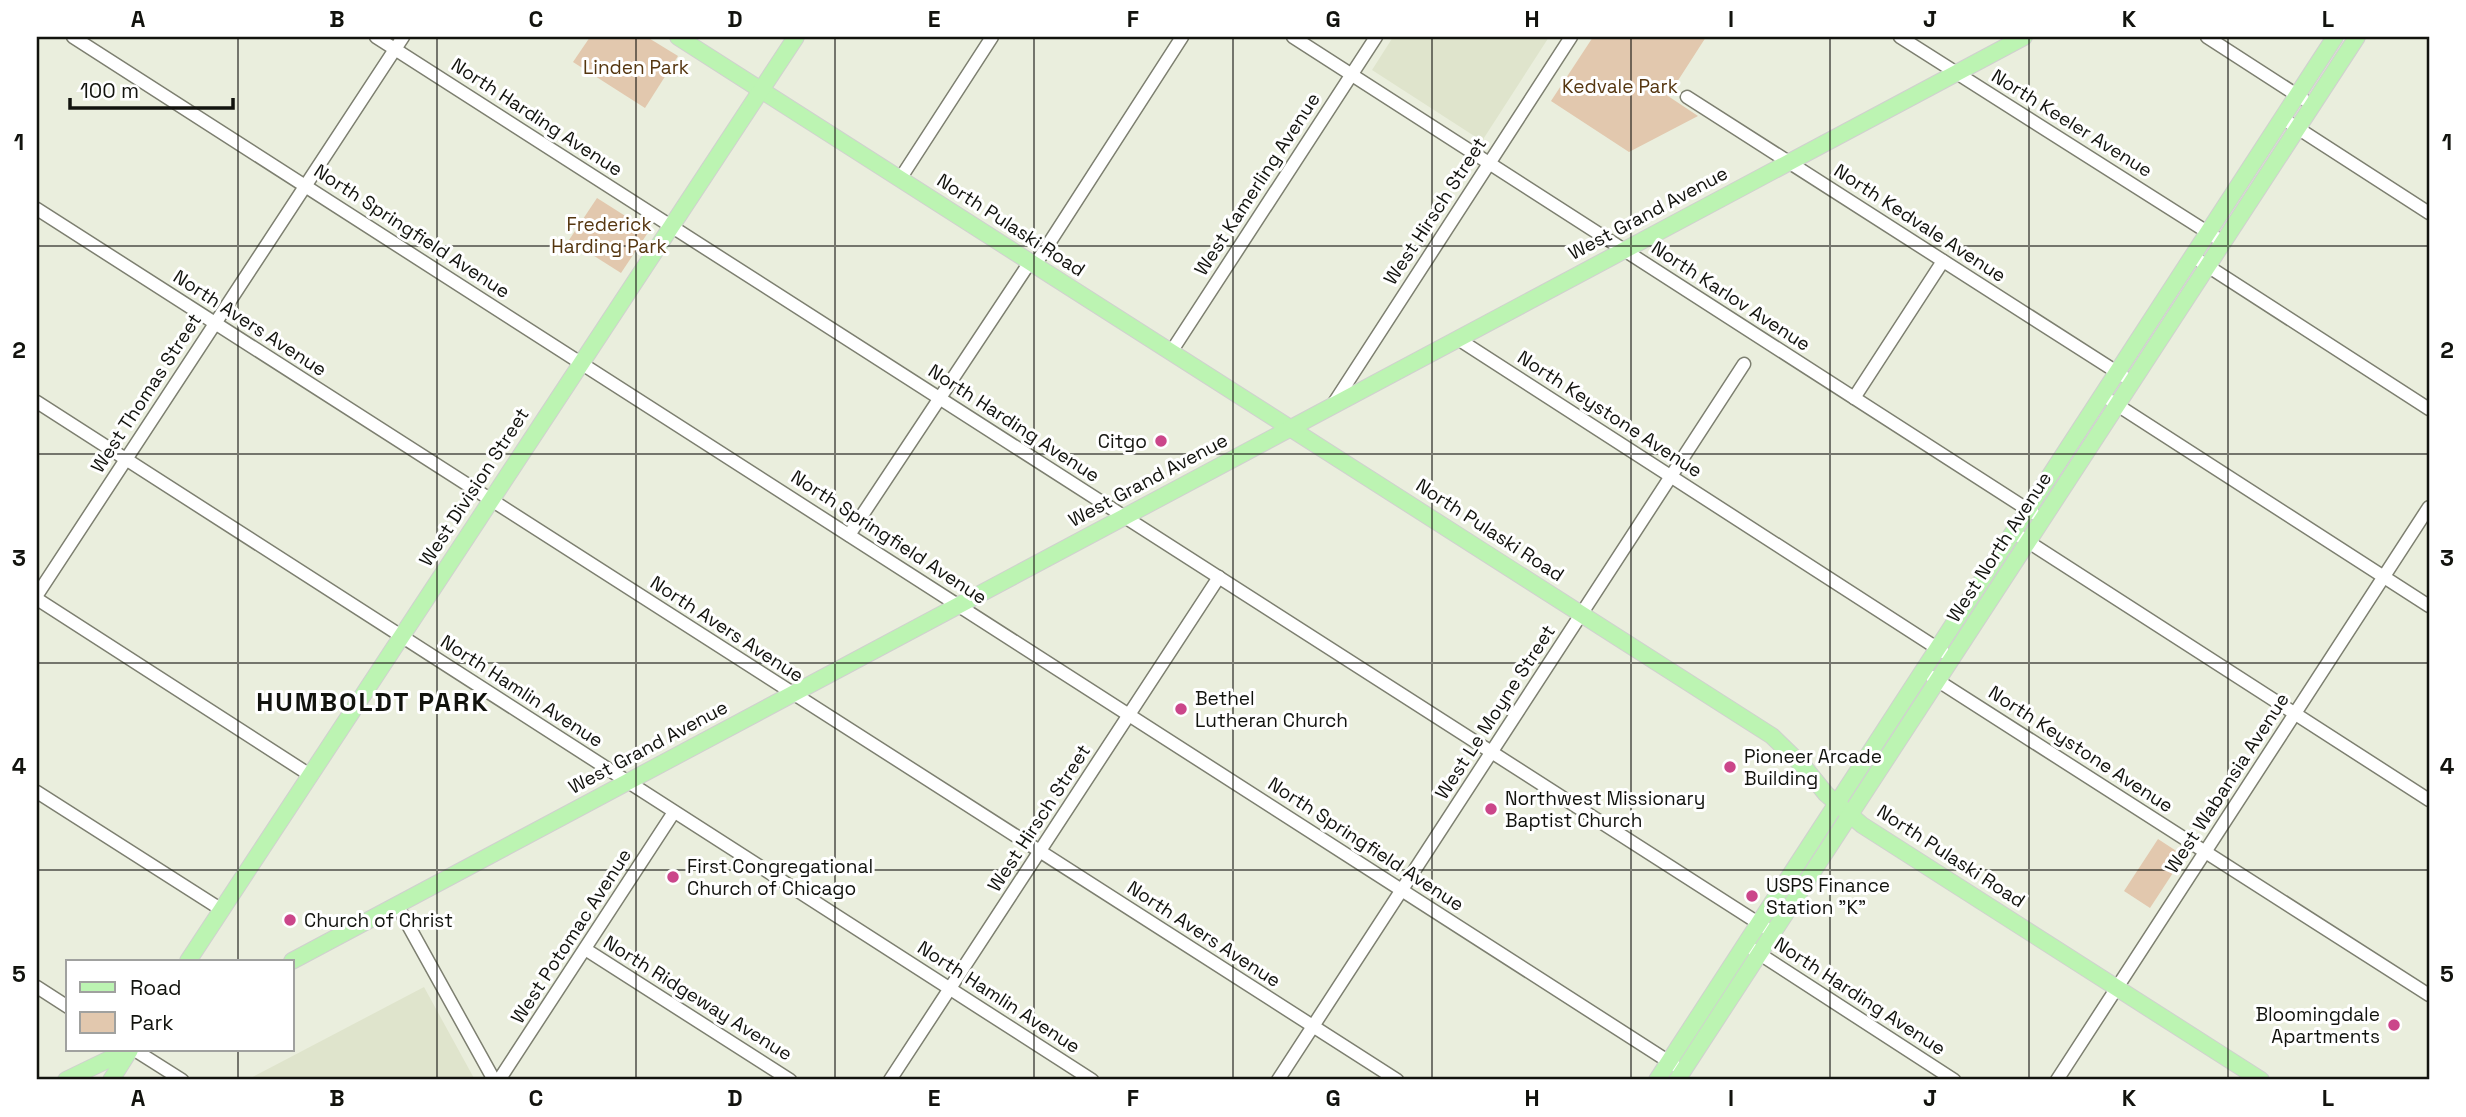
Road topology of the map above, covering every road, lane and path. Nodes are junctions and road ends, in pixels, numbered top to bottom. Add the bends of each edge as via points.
1 (73, 37) edge
2 (376, 37) edge
3 (403, 37) edge
4 (678, 37) edge
5 (796, 37) edge
6 (992, 37) edge
7 (1182, 37) edge
8 (1293, 37) edge
9 (1376, 37) edge
10 (1571, 37) edge
11 (1900, 37) edge
12 (2024, 37) edge
13 (2207, 37) edge
14 (2335, 37) edge
15 (2357, 37) edge
16 (395, 49) junction
17 (1957, 73) junction
18 (1351, 74) junction
19 (761, 91) junction
20 (2297, 95) junction
21 (1687, 97) dead end
22 (2312, 104) junction
23 (2282, 118) junction
24 (2297, 128) junction
25 (1790, 162) junction
26 (1489, 163) junction
27 (900, 179) junction
28 (306, 186) junction
29 (37, 209) edge
30 (2429, 212) edge
31 (672, 226) junction
32 (2208, 232) junction
33 (2223, 242) junction
34 (1625, 250) junction
35 (2192, 256) junction
36 (1943, 261) junction
37 (1032, 263) junction
38 (2207, 266) junction
39 (215, 324) junction
40 (1458, 338) junction
41 (1171, 352) junction
42 (582, 363) junction
43 (1744, 364) dead end
44 (2117, 372) junction
45 (2132, 382) junction
46 (2102, 395) junction
47 (940, 398) junction
48 (1854, 398) junction
49 (37, 402) edge
50 (2117, 405) junction
51 (1332, 406) junction
52 (2429, 409) edge
53 (1291, 428) junction
54 (126, 459) junction
55 (1670, 476) junction
56 (491, 501) junction
57 (2429, 508) edge
58 (2028, 509) junction
59 (1125, 517) junction
60 (2043, 519) junction
61 (2013, 532) junction
62 (849, 535) junction
63 (2028, 542) junction
64 (2384, 577) junction
65 (1219, 578) junction
66 (37, 597) edge
67 (959, 605) junction
68 (2429, 606) edge
69 (1582, 614) junction
70 (401, 636) junction
71 (1938, 649) junction
72 (1952, 658) junction
73 (1923, 671) junction
74 (1938, 680) junction
75 (791, 693) junction
76 (2295, 714) junction
77 (1129, 715) junction
78 (1492, 752) junction
79 (310, 775) junction
80 (628, 782) junction
81 (37, 792) edge
82 (2429, 800) edge
83 (1837, 803) junction
84 (674, 812) junction
85 (1850, 814) junction
86 (1040, 852) junction
87 (2206, 852) junction
88 (1402, 890) junction
89 (397, 905) junction
90 (222, 910) junction
91 (1759, 923) junction
92 (1773, 933) junction
93 (1745, 945) junction
94 (585, 949) junction
95 (1759, 954) junction
96 (189, 960) edge
97 (294, 960) edge
98 (37, 987) edge
99 (2118, 988) junction
100 (950, 989) junction
101 (2429, 995) edge
102 (66, 1006) edge
103 (1313, 1027) junction
104 (130, 1050) edge
105 (131, 1050) edge
106 (134, 1050) edge
107 (1669, 1062) junction
108 (1680, 1076) edge
109 (66, 1080) edge
110 (111, 1080) edge
111 (182, 1080) edge
112 (497, 1080) edge
113 (790, 1080) edge
114 (890, 1080) edge
115 (1092, 1080) edge
116 (1278, 1080) edge
117 (1397, 1080) edge
118 (1657, 1080) edge
119 (1954, 1080) edge
120 (2057, 1080) edge
121 (2261, 1080) edge

1 - 28 street, North Springfield Avenue
2 - 16 street, North Harding Avenue
3 - 16 street, West Thomas Street
4 - 19 main road, North Pulaski Road
5 - 19 main road, West Division Street
6 - 27 street
7 - 37 street
8 - 18 street, North Karlov Avenue
9 - 18 street, West Kamerling Avenue
10 - 26 street, West Hirsch Street
11 - 17 street, North Keeler Avenue
12 - 17 main road, West Grand Avenue
13 - 20 street
14 - 20 main road, West North Avenue
15 - 22 main road, West North Avenue
16 - 28 street, West Thomas Street
16 - 31 street, North Harding Avenue
17 - 25 main road, West Grand Avenue
17 - 32 street, North Keeler Avenue
18 - 26 street, North Karlov Avenue
18 - 41 street, West Kamerling Avenue
19 - 27 main road, North Pulaski Road
19 - 31 main road, West Division Street
20 - 22 street
20 - 23 main road, West North Avenue
21 - 25 street, North Kedvale Avenue
22 - 24 main road, West North Avenue
23 - 24 street
23 - 32 main road, West North Avenue
24 - 30 street
24 - 33 main road, West North Avenue
25 - 34 main road, West Grand Avenue
25 - 36 street, North Kedvale Avenue
26 - 34 street, North Karlov Avenue
26 - 51 street, West Hirsch Street
27 - 37 main road, North Pulaski Road
28 - 39 street, West Thomas Street
28 - 42 street, North Springfield Avenue
29 - 39 street, North Avers Avenue
31 - 42 main road, West Division Street
31 - 47 street, North Harding Avenue
32 - 33 street, North Keeler Avenue
32 - 35 main road, West North Avenue
33 - 38 main road, West North Avenue
34 - 40 main road, West Grand Avenue
34 - 48 street, North Karlov Avenue
35 - 38 street
35 - 44 main road, West North Avenue
36 - 44 street, North Kedvale Avenue
36 - 48 street
37 - 41 main road, North Pulaski Road
37 - 47 street
38 - 45 main road, West North Avenue
38 - 52 street
39 - 54 street, West Thomas Street
39 - 56 street, North Avers Avenue
40 - 51 main road, West Grand Avenue
40 - 55 street, North Keystone Avenue
41 - 53 main road, North Pulaski Road
42 - 56 main road, West Division Street
42 - 62 street, North Springfield Avenue
43 - 55 street, West Le Moyne Street
44 - 45 street, North Kedvale Avenue
44 - 46 main road, West North Avenue
45 - 50 main road, West North Avenue
46 - 50 street
46 - 58 main road, West North Avenue
47 - 59 street, North Harding Avenue
47 - 62 street
48 - 58 street, North Karlov Avenue
49 - 54 street, North Hamlin Avenue
50 - 60 main road, West North Avenue
50 - 64 street
51 - 53 main road, West Grand Avenue
53 - 59 main road, West Grand Avenue
53 - 69 main road, North Pulaski Road
54 - 66 street, West Thomas Street
54 - 70 street, North Hamlin Avenue
55 - 69 street, West Le Moyne Street
55 - 71 street, North Keystone Avenue
56 - 70 main road, West Division Street
56 - 75 street, North Avers Avenue
57 - 64 street, West Wabansia Avenue
58 - 60 street, North Karlov Avenue
58 - 61 main road, West North Avenue
59 - 65 street, North Harding Avenue
59 - 67 main road, West Grand Avenue
60 - 63 main road, West North Avenue
61 - 63 street
61 - 71 main road, West North Avenue
62 - 67 street, North Springfield Avenue
63 - 72 main road, West North Avenue
63 - 76 street
64 - 68 street
64 - 76 street, West Wabansia Avenue
65 - 77 street, West Hirsch Street
65 - 78 street, North Harding Avenue
66 - 79 street
67 - 75 main road, West Grand Avenue
67 - 77 street, North Springfield Avenue
69 - 78 street, West Le Moyne Street
69 - 83 main road, North Pulaski Road via 1772,736
70 - 79 main road, West Division Street
70 - 80 street, North Hamlin Avenue
71 - 72 street, North Keystone Avenue
71 - 73 main road, West North Avenue
72 - 74 main road, West North Avenue
73 - 74 street, North Keystone Avenue
73 - 83 main road, West North Avenue
74 - 85 main road, West North Avenue
74 - 87 street, North Keystone Avenue
75 - 80 main road, West Grand Avenue
75 - 86 street, North Avers Avenue
76 - 82 street
76 - 87 street, West Wabansia Avenue
77 - 86 street, West Hirsch Street
77 - 88 street, North Springfield Avenue
78 - 88 street, West Le Moyne Street
78 - 91 street, North Harding Avenue
79 - 90 main road, West Division Street
80 - 84 street, North Hamlin Avenue
80 - 89 main road, West Grand Avenue
81 - 90 street
83 - 85 main road, North Pulaski Road
83 - 91 main road, West North Avenue
84 - 94 street, West Potomac Avenue
84 - 100 street, North Hamlin Avenue
85 - 92 main road, West North Avenue
85 - 99 main road, North Pulaski Road
86 - 100 street, West Hirsch Street
86 - 103 street, North Avers Avenue
87 - 99 street, West Wabansia Avenue
87 - 101 street, North Keystone Avenue
88 - 103 street, West Le Moyne Street
88 - 107 street, North Springfield Avenue
89 - 97 main road, West Grand Avenue
89 - 112 street
90 - 96 main road, West Division Street
91 - 92 street, North Harding Avenue
91 - 93 main road, West North Avenue
92 - 95 main road, West North Avenue
93 - 95 street, North Harding Avenue
93 - 107 main road, West North Avenue
94 - 112 street, West Potomac Avenue
94 - 113 street, North Ridgeway Avenue
95 - 108 main road, West North Avenue
95 - 119 street, North Harding Avenue
98 - 102 street
99 - 120 street, West Wabansia Avenue
99 - 121 main road, North Pulaski Road
100 - 114 street, West Hirsch Street
100 - 115 street, North Hamlin Avenue
103 - 116 street, West Le Moyne Street
103 - 117 street, North Avers Avenue
104 - 109 main road
105 - 110 main road
106 - 111 street
107 - 108 street, North Springfield Avenue
107 - 118 main road, West North Avenue

